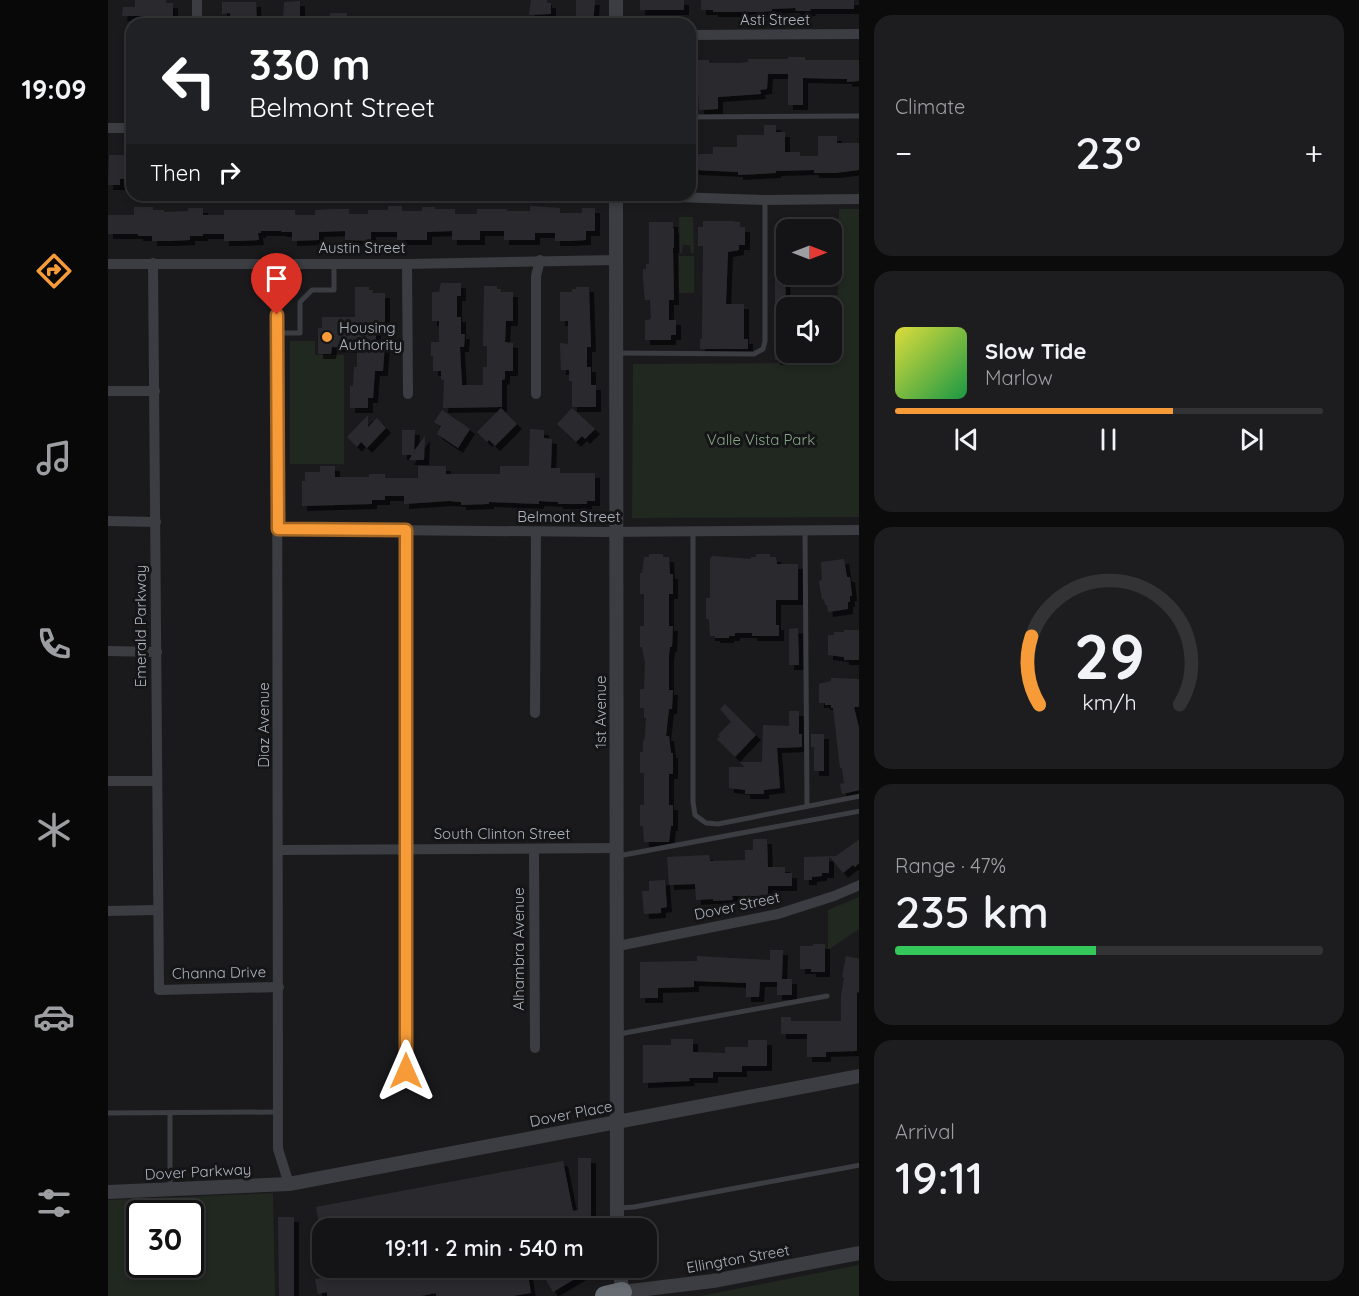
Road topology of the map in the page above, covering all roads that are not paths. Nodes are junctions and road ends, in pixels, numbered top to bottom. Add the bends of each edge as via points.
1 (197, 0) edge
2 (616, 0) edge
3 (197, 18) edge
4 (616, 18) edge
5 (859, 34) edge
6 (696, 35) edge
7 (859, 116) edge
8 (696, 117) edge
9 (108, 128) edge
10 (126, 128) edge
11 (696, 198) edge
12 (859, 199) edge
13 (765, 200) junction
14 (616, 201) edge
15 (540, 260) junction
16 (616, 260) junction
17 (153, 263) junction
18 (277, 263) junction
19 (334, 263) junction
20 (108, 264) edge
21 (407, 264) junction
22 (277, 333) junction
23 (617, 353) junction
24 (108, 391) edge
25 (155, 391) junction
26 (408, 394) dead end
27 (536, 394) dead end
28 (108, 521) edge
29 (156, 522) junction
30 (278, 529) junction
31 (406, 530) junction
32 (805, 530) junction
33 (859, 530) edge
34 (693, 531) junction
35 (536, 532) junction
36 (618, 532) junction
37 (108, 651) edge
38 (157, 652) junction
39 (535, 713) dead end
40 (108, 781) edge
41 (156, 781) junction
42 (859, 796) edge
43 (807, 806) junction
44 (859, 811) edge
45 (534, 849) junction
46 (279, 850) junction
47 (406, 850) junction
48 (618, 852) junction
49 (859, 885) edge
50 (108, 910) edge
51 (158, 910) junction
52 (618, 946) junction
53 (279, 987) junction
54 (159, 990) joint
55 (827, 996) dead end
56 (618, 1034) junction
57 (535, 1048) dead end
58 (406, 1071) dead end
59 (859, 1076) edge
60 (278, 1112) junction
61 (108, 1113) edge
62 (170, 1113) junction
63 (618, 1122) junction
64 (859, 1165) edge
65 (289, 1184) junction
66 (170, 1190) junction
67 (108, 1192) edge
68 (617, 1208) junction
69 (617, 1218) edge
70 (859, 1253) edge
71 (618, 1278) edge
72 (614, 1294) edge

1 - 3 street
2 - 4 street
5 - 6 street, Asti Street
7 - 8 lane
9 - 10 street
11 - 13 street
12 - 13 street
13 - 23 lane via 763,349 754,354
14 - 16 street, 1st Avenue
15 - 16 street, Austin Street
15 - 21 street, Austin Street
15 - 27 street via 536,276
16 - 23 street, 1st Avenue
17 - 18 street, Austin Street
17 - 20 street, Austin Street
17 - 25 street, Emerald Parkway
18 - 19 street, Austin Street
18 - 22 street, Diaz Avenue
19 - 21 street, Austin Street
19 - 22 lane via 334,290 312,290 300,302 300,333
21 - 26 street
22 - 30 street, Diaz Avenue
23 - 36 street, 1st Avenue
24 - 25 street
25 - 29 street, Emerald Parkway
28 - 29 street
29 - 38 street, Emerald Parkway
30 - 31 street, Belmont Street
30 - 46 street, Diaz Avenue
31 - 35 street, Belmont Street
31 - 47 street
32 - 33 street, Belmont Street
32 - 34 street, Belmont Street
32 - 43 lane
34 - 36 street, Belmont Street
34 - 43 lane via 695,815 706,823 718,824
35 - 36 street, Belmont Street
35 - 39 street
36 - 48 street, 1st Avenue
37 - 38 street
38 - 41 street, Emerald Parkway
40 - 41 street
41 - 51 street, Emerald Parkway
42 - 43 lane
44 - 48 lane
45 - 47 street, South Clinton Street
45 - 48 street, South Clinton Street
45 - 57 street, Alhambra Avenue
46 - 47 street, South Clinton Street
46 - 53 street, Diaz Avenue
47 - 58 street
48 - 52 street, 1st Avenue
49 - 52 street, Dover Street via 778,914
50 - 51 street
51 - 54 street, Emerald Parkway
52 - 56 street, 1st Avenue
53 - 54 street, Channa Drive
53 - 60 street, Diaz Avenue
55 - 56 lane
56 - 63 street, 1st Avenue
59 - 63 street, Dover Place
60 - 62 lane
60 - 65 street, Diaz Avenue via 278,1149
61 - 62 lane
62 - 66 lane
63 - 65 street, Dover Place
63 - 68 street, 1st Avenue
64 - 68 lane
65 - 66 street, Dover Parkway
66 - 67 street, Dover Parkway
68 - 69 street, 1st Avenue
70 - 72 street, Ellington Street via 712,1281
71 - 72 street

